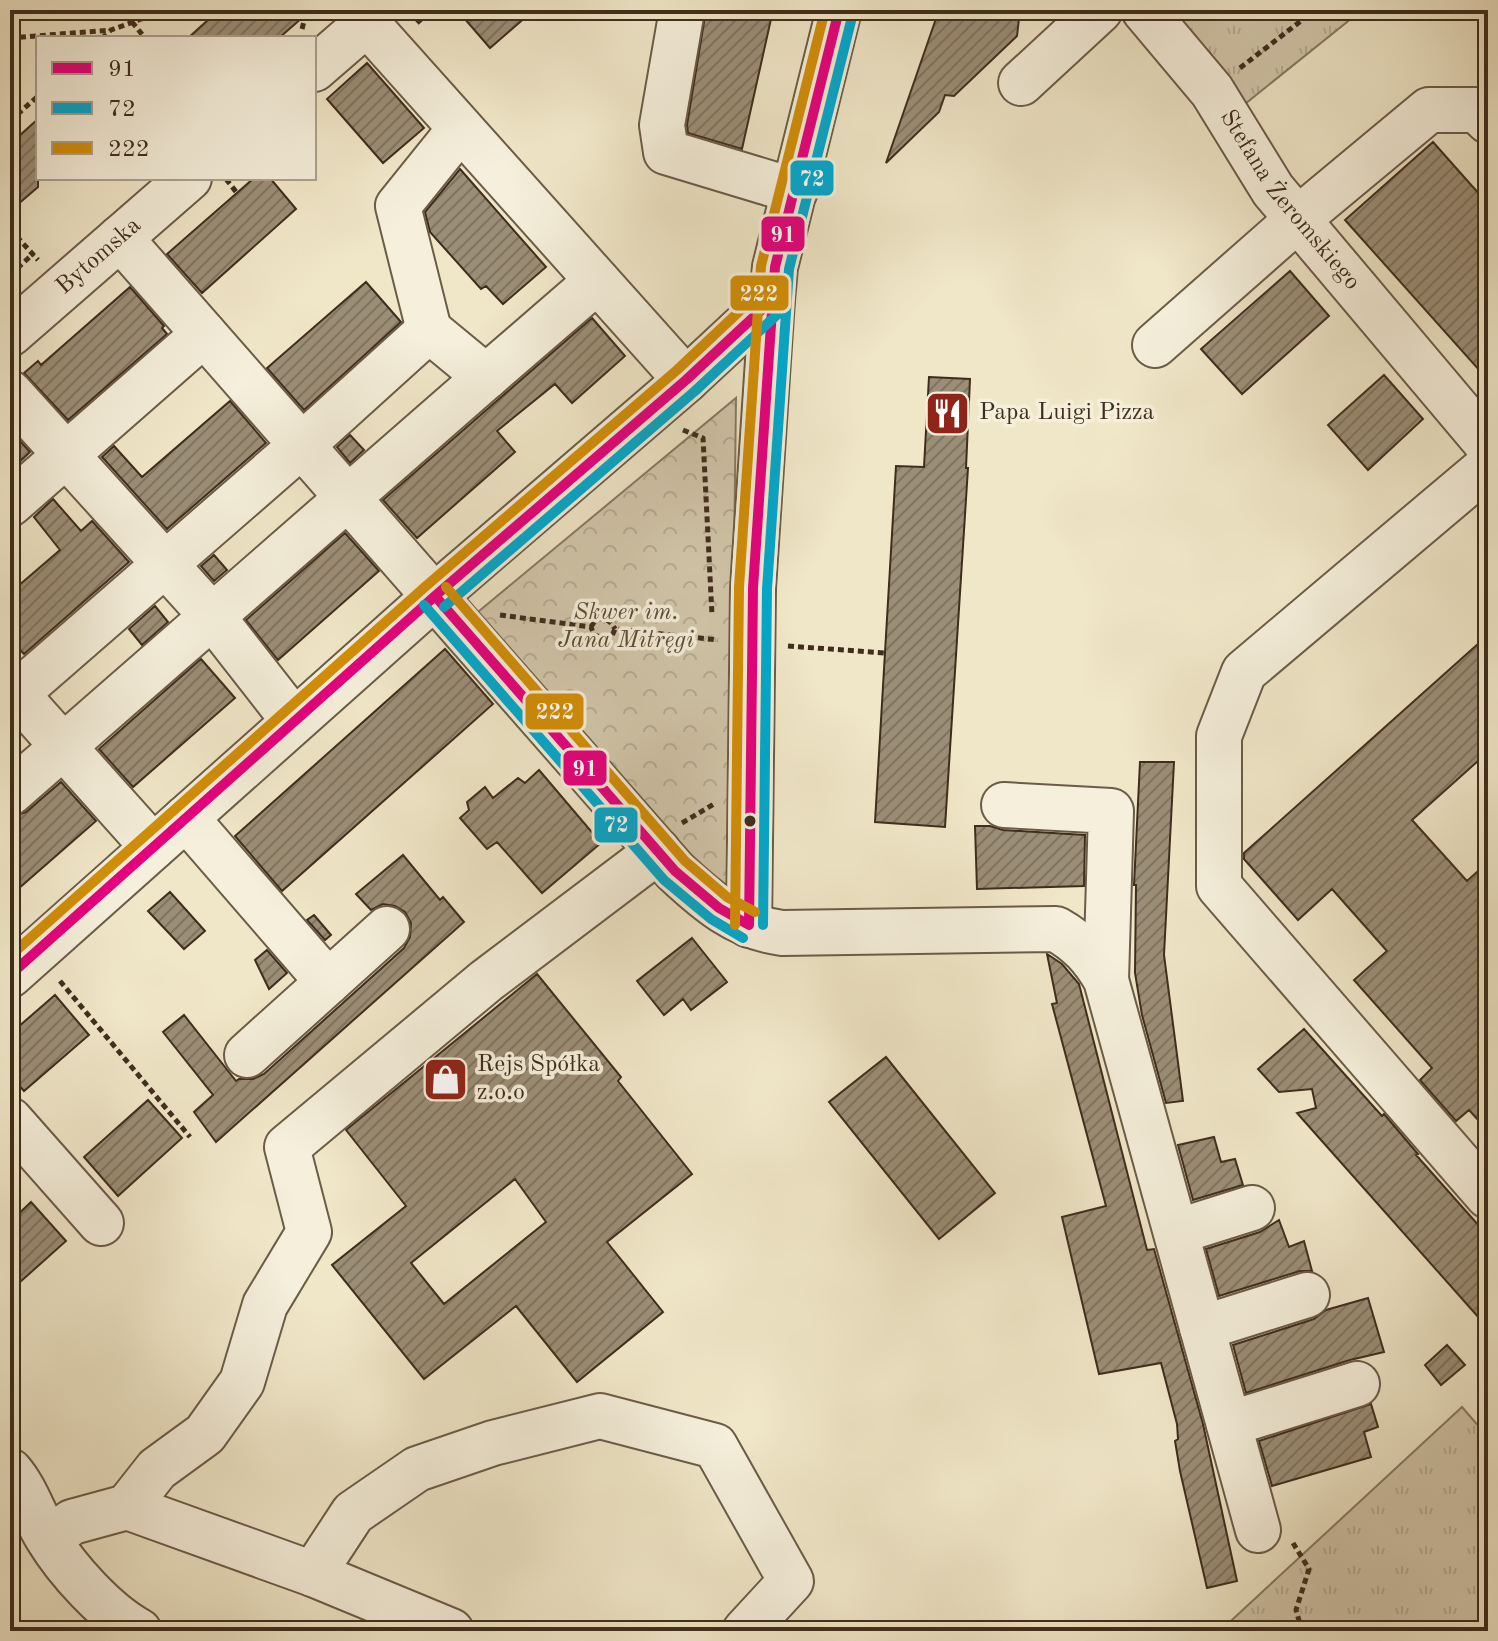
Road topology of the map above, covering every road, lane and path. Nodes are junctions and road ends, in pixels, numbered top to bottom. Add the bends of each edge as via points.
1 (166, 10) edge
2 (682, 10) edge
3 (839, 10) edge
4 (1100, 10) edge
5 (1144, 10) edge
6 (1315, 10) edge
7 (361, 17) edge
8 (132, 22) junction
9 (111, 30) junction
10 (104, 36) edge
11 (143, 36) edge
12 (10, 38) edge
13 (316, 67) edge
14 (1021, 83) dead end
15 (1212, 91) junction
16 (36, 98) edge
17 (10, 121) edge
18 (1488, 121) edge
19 (460, 129) junction
20 (187, 180) edge
21 (227, 180) edge
22 (795, 191) junction
23 (237, 193) dead end
24 (1298, 219) junction
25 (120, 238) junction
26 (33, 254) dead end
27 (10, 275) edge
28 (597, 281) junction
29 (772, 300) junction
30 (429, 330) junction
31 (10, 334) edge
32 (204, 334) junction
33 (1155, 345) dead end
34 (486, 377) junction
35 (686, 380) junction
36 (10, 393) edge
37 (671, 425) dead end
38 (302, 445) junction
39 (1488, 445) edge
40 (66, 455) junction
41 (1488, 466) edge
42 (348, 498) junction
43 (10, 504) edge
44 (166, 564) junction
45 (435, 596) junction
46 (486, 613) dead end
47 (212, 616) junction
48 (591, 627) junction
49 (615, 629) junction
50 (733, 641) junction
51 (885, 653) dead end
52 (13, 690) edge
53 (294, 721) junction
54 (63, 746) junction
55 (750, 782) junction
56 (10, 793) edge
57 (1004, 805) dead end
58 (186, 818) junction
59 (153, 847) junction
60 (654, 847) junction
61 (749, 925) junction
62 (387, 929) dead end
63 (31, 973) edge
64 (1106, 980) junction
65 (328, 982) junction
66 (247, 1055) dead end
67 (10, 1120) edge
68 (190, 1137) dead end
69 (1488, 1196) edge
70 (1252, 1208) dead end
71 (101, 1223) dead end
72 (1176, 1232) junction
73 (1307, 1295) dead end
74 (1202, 1328) junction
75 (1357, 1384) dead end
76 (1229, 1424) junction
77 (10, 1471) edge
78 (127, 1507) junction
79 (1258, 1530) joint
80 (49, 1539) junction
81 (313, 1574) junction
82 (139, 1631) edge
83 (451, 1631) edge
84 (745, 1631) edge
85 (1302, 1631) edge

1 - 8 path
2 - 22 street via 662,125 666,152
3 - 22 street
4 - 14 street
5 - 15 street, Stefana Żeromskiego
6 - 15 path
7 - 13 street
7 - 19 street
8 - 9 path
8 - 11 path
9 - 10 path
9 - 12 path
15 - 24 street, Stefana Żeromskiego via 1273,190
16 - 17 path
18 - 24 street via 1477,110 1429,110
19 - 28 street
19 - 30 street via 398,206
20 - 25 street, Bytomska
21 - 23 path
22 - 29 street
24 - 33 street
24 - 39 street, Stefana Żeromskiego
25 - 31 street, Bytomska
25 - 32 street
26 - 27 path
28 - 34 street
28 - 35 street
29 - 35 street
29 - 50 street via 753,588
30 - 34 street
30 - 38 street
32 - 38 street
32 - 40 street
34 - 42 street
35 - 45 street
36 - 40 street
37 - 50 path via 703,438
38 - 42 street
38 - 44 street
40 - 43 street
40 - 44 street
41 - 69 street via 1244,672 1219,736 1219,886
42 - 45 street
42 - 47 street
44 - 47 street
44 - 52 street
45 - 53 street
45 - 60 street
46 - 48 path
47 - 53 street
47 - 54 street
48 - 49 path via 596,619 605,618
48 - 49 path via 594,635 604,638
49 - 50 path
50 - 51 path
50 - 55 street
52 - 54 street
53 - 58 street
54 - 56 street
54 - 59 street
55 - 60 path
55 - 61 street
57 - 64 street via 1111,811
58 - 59 street
58 - 65 street
59 - 63 street
60 - 61 street via 705,899
60 - 78 street via 287,1147 309,1232 265,1305 242,1382 205,1434 157,1469
61 - 64 street via 782,933 1056,929 1094,958
62 - 65 street
63 - 68 path
64 - 72 street
65 - 66 street
67 - 71 street
70 - 72 street
72 - 74 street
73 - 74 street
74 - 76 street
75 - 76 street
76 - 79 street
77 - 80 street
78 - 80 street via 72,1522
78 - 81 street
79 - 85 path via 1290,1539 1309,1569 1296,1610
80 - 82 street via 122,1622
81 - 83 street
81 - 84 street via 353,1513 417,1469 600,1416 715,1446 791,1581

